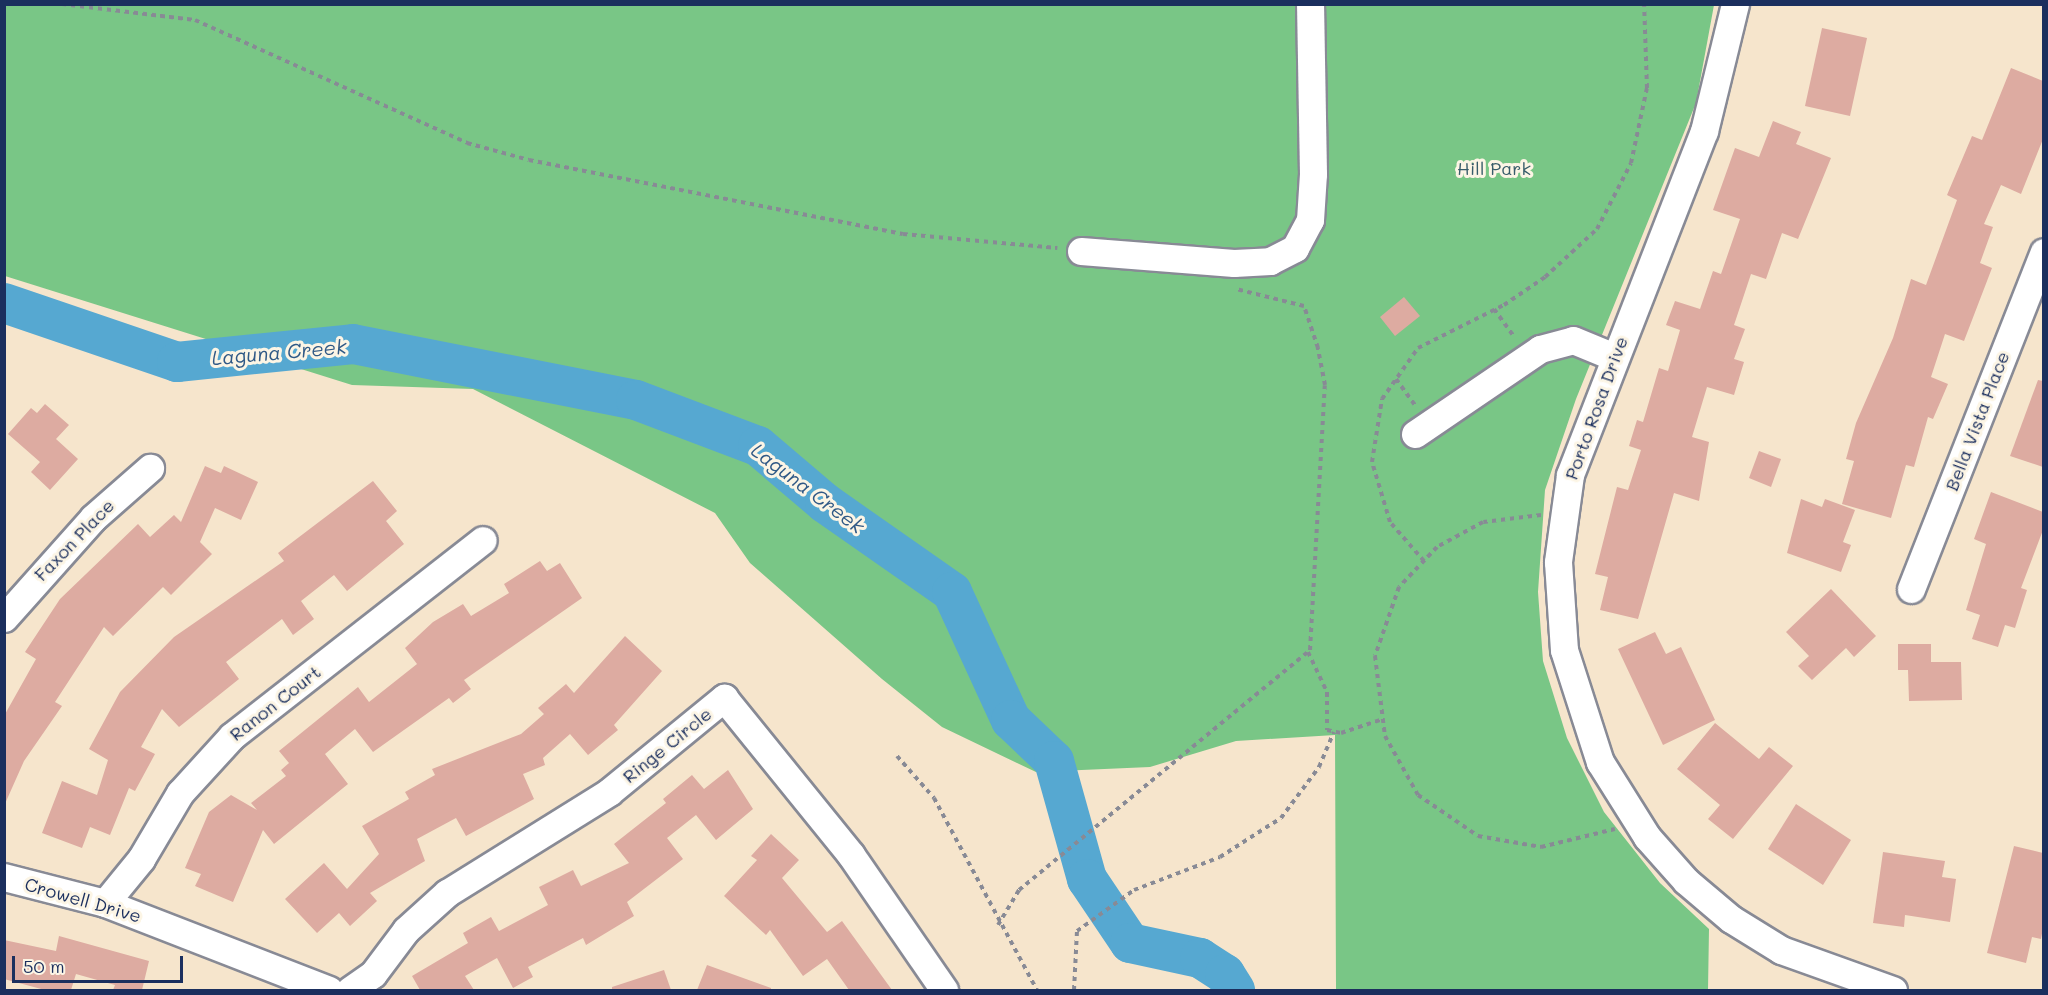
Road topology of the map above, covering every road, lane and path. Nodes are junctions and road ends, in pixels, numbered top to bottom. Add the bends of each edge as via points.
1 (62, 4) edge
2 (1310, 4) edge
3 (1644, 4) edge
4 (1735, 4) edge
5 (1081, 252) joint
6 (2043, 252) edge
7 (1224, 287) dead end
8 (1494, 309) junction
9 (1528, 357) junction
10 (1614, 357) junction
11 (1396, 379) junction
12 (1422, 429) joint
13 (150, 468) dead end
14 (1562, 520) junction
15 (483, 540) dead end
16 (1424, 561) junction
17 (1911, 589) dead end
18 (4, 618) edge
19 (1308, 652) junction
20 (1383, 719) junction
21 (1334, 732) junction
22 (897, 756) dead end
23 (1634, 818) junction
24 (4, 877) edge
25 (105, 903) junction
26 (998, 925) junction
27 (329, 990) edge
28 (350, 990) edge
29 (944, 990) edge
30 (1037, 990) edge
31 (1074, 990) edge
32 (1893, 990) edge

1 - 5 path via 195,20 467,143 529,160 903,234
2 - 5 street via 1313,174 1310,220 1295,248 1270,261 1234,263
3 - 8 path via 1647,88 1631,163 1597,228 1545,277
4 - 10 street, Porto Rosa Drive via 1704,131
6 - 17 street, Bella Vista Place
7 - 19 path via 1304,306 1318,348 1325,385
8 - 9 path
8 - 11 path via 1418,348
9 - 10 street via 1573,340
9 - 12 street
10 - 14 street, Porto Rosa Drive via 1578,446
11 - 12 path
11 - 16 path via 1382,399 1372,462 1389,522
13 - 18 street, Faxon Place via 72,540
14 - 16 path via 1528,513 1483,522 1437,548
14 - 23 street, Porto Rosa Drive via 1558,592 1564,650 1600,762
15 - 25 street, Ranon Court via 232,736 180,793 141,859
16 - 20 path via 1399,588 1375,656
19 - 21 path via 1327,692 1327,730
19 - 26 path via 1019,890
20 - 21 path
20 - 23 path via 1385,736 1418,795 1478,836 1541,847 1605,835
21 - 31 path via 1319,767 1281,818 1220,857 1134,890 1126,901 1077,931
22 - 26 path via 934,798
23 - 32 street, Porto Rosa Drive via 1686,881 1739,924 1808,963
24 - 25 street, Crowell Drive
25 - 27 street, Crowell Drive
26 - 30 path
28 - 29 street, Ringe Circle via 374,974 406,930 447,893 609,792 724,698 851,855

